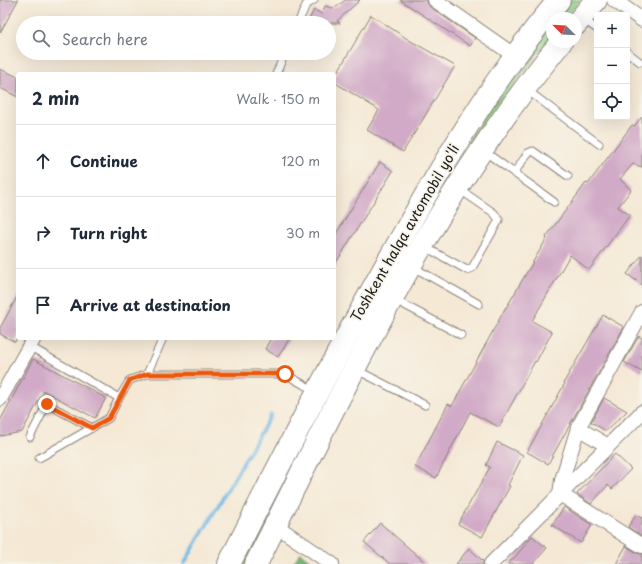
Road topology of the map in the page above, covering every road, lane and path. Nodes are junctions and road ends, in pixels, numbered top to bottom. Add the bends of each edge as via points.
1 (314, 0) edge
2 (435, 0) edge
3 (559, 0) edge
4 (596, 0) edge
5 (614, 0) edge
6 (301, 16) edge
7 (642, 20) edge
8 (585, 24) edge
9 (556, 48) edge
10 (630, 54) edge
11 (515, 56) junction
12 (282, 60) edge
13 (640, 62) dead end
14 (277, 72) edge
15 (525, 89) junction
16 (599, 144) dead end
17 (482, 150) junction
18 (514, 173) junction
19 (568, 176) dead end
20 (458, 188) junction
21 (554, 202) dead end
22 (423, 246) junction
23 (411, 266) junction
24 (393, 299) junction
25 (479, 304) dead end
26 (642, 312) edge
27 (461, 335) dead end
28 (162, 340) edge
29 (32, 342) edge
30 (355, 369) junction
31 (147, 374) junction
32 (317, 392) junction
33 (119, 398) junction
34 (0, 399) edge
35 (425, 405) dead end
36 (642, 412) edge
37 (92, 428) junction
38 (578, 428) junction
39 (30, 437) dead end
40 (608, 446) junction
41 (39, 458) dead end
42 (560, 494) junction
43 (275, 525) junction
44 (642, 546) edge
45 (229, 564) edge
46 (256, 564) edge
47 (332, 564) edge
48 (491, 564) edge

1 - 6 lane via 306,5
2 - 11 street
3 - 11 highway, Toshkent halqa avtomobil yo'li
4 - 8 highway
5 - 7 street
9 - 15 highway, Toshkent halqa avtomobil yo'li
10 - 13 lane
11 - 32 highway, Toshkent halqa avtomobil yo'li via 477,110 431,184
12 - 14 lane
15 - 16 lane
15 - 17 highway, Toshkent halqa avtomobil yo'li
17 - 18 lane
17 - 20 highway, Toshkent halqa avtomobil yo'li
18 - 19 lane via 528,153 533,151
18 - 21 lane
20 - 22 highway, Toshkent halqa avtomobil yo'li
20 - 22 lane via 494,213 499,220 472,268 467,270
22 - 23 highway, Toshkent halqa avtomobil yo'li
23 - 24 highway, Toshkent halqa avtomobil yo'li
23 - 25 lane
24 - 27 lane
24 - 30 highway, Toshkent halqa avtomobil yo'li
26 - 38 street
28 - 31 lane
29 - 33 lane
29 - 34 street
30 - 35 lane
30 - 43 highway, Toshkent halqa avtomobil yo'li
31 - 32 lane via 285,374
31 - 33 lane via 130,380
32 - 45 highway, Toshkent halqa avtomobil yo'li
33 - 37 lane via 109,418
36 - 40 street
37 - 39 lane via 47,404
37 - 41 lane
38 - 40 street
38 - 42 street
40 - 42 street
42 - 44 street
42 - 48 street
43 - 46 highway, Toshkent halqa avtomobil yo'li
43 - 47 street

